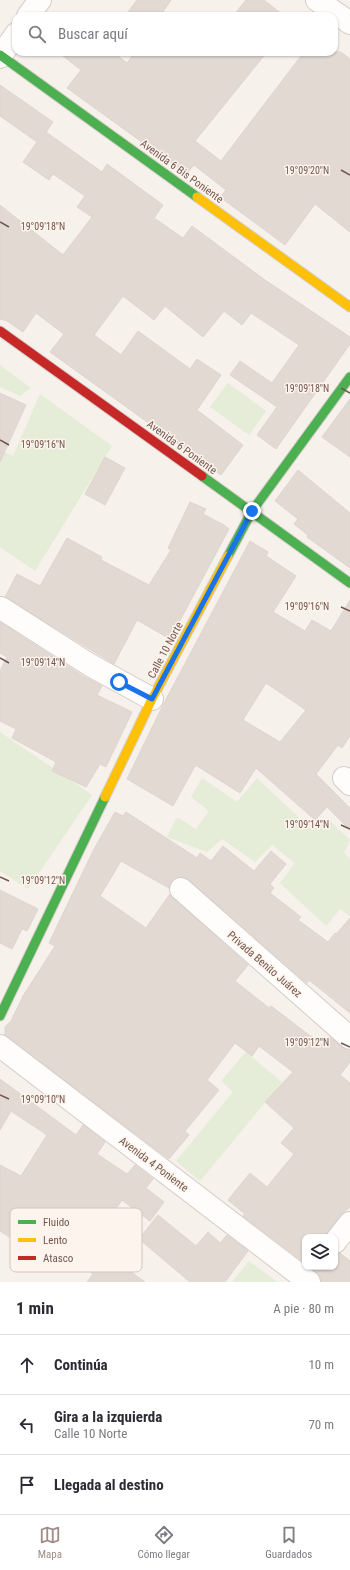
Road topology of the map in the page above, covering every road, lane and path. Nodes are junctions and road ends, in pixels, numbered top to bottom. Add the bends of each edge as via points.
1 (40, 0) edge
2 (317, 0) edge
3 (31, 12) edge
4 (334, 12) edge
5 (338, 15) edge
6 (350, 23) edge
7 (12, 40) edge
8 (0, 56) edge
9 (350, 307) edge
10 (0, 331) edge
11 (350, 377) edge
12 (252, 511) junction
13 (350, 583) edge
14 (1, 608) dead end
15 (152, 699) junction
16 (181, 890) dead end
17 (0, 1016) edge
18 (350, 1038) edge
19 (0, 1046) edge
20 (350, 1223) edge
21 (338, 1238) edge
22 (307, 1277) edge

1 - 3 street
2 - 4 street
5 - 6 street
7 - 8 street
8 - 9 street, Avenida 6 Bis Poniente
10 - 12 street, Avenida 6 Poniente
11 - 12 street, Calle 10 Norte
12 - 13 street, Avenida 6 Poniente
12 - 15 street, Calle 10 Norte
14 - 15 street via 90,665
15 - 17 street, Calle 10 Norte
16 - 18 street, Privada Benito Juárez
19 - 22 street, Avenida 4 Poniente
20 - 21 street

